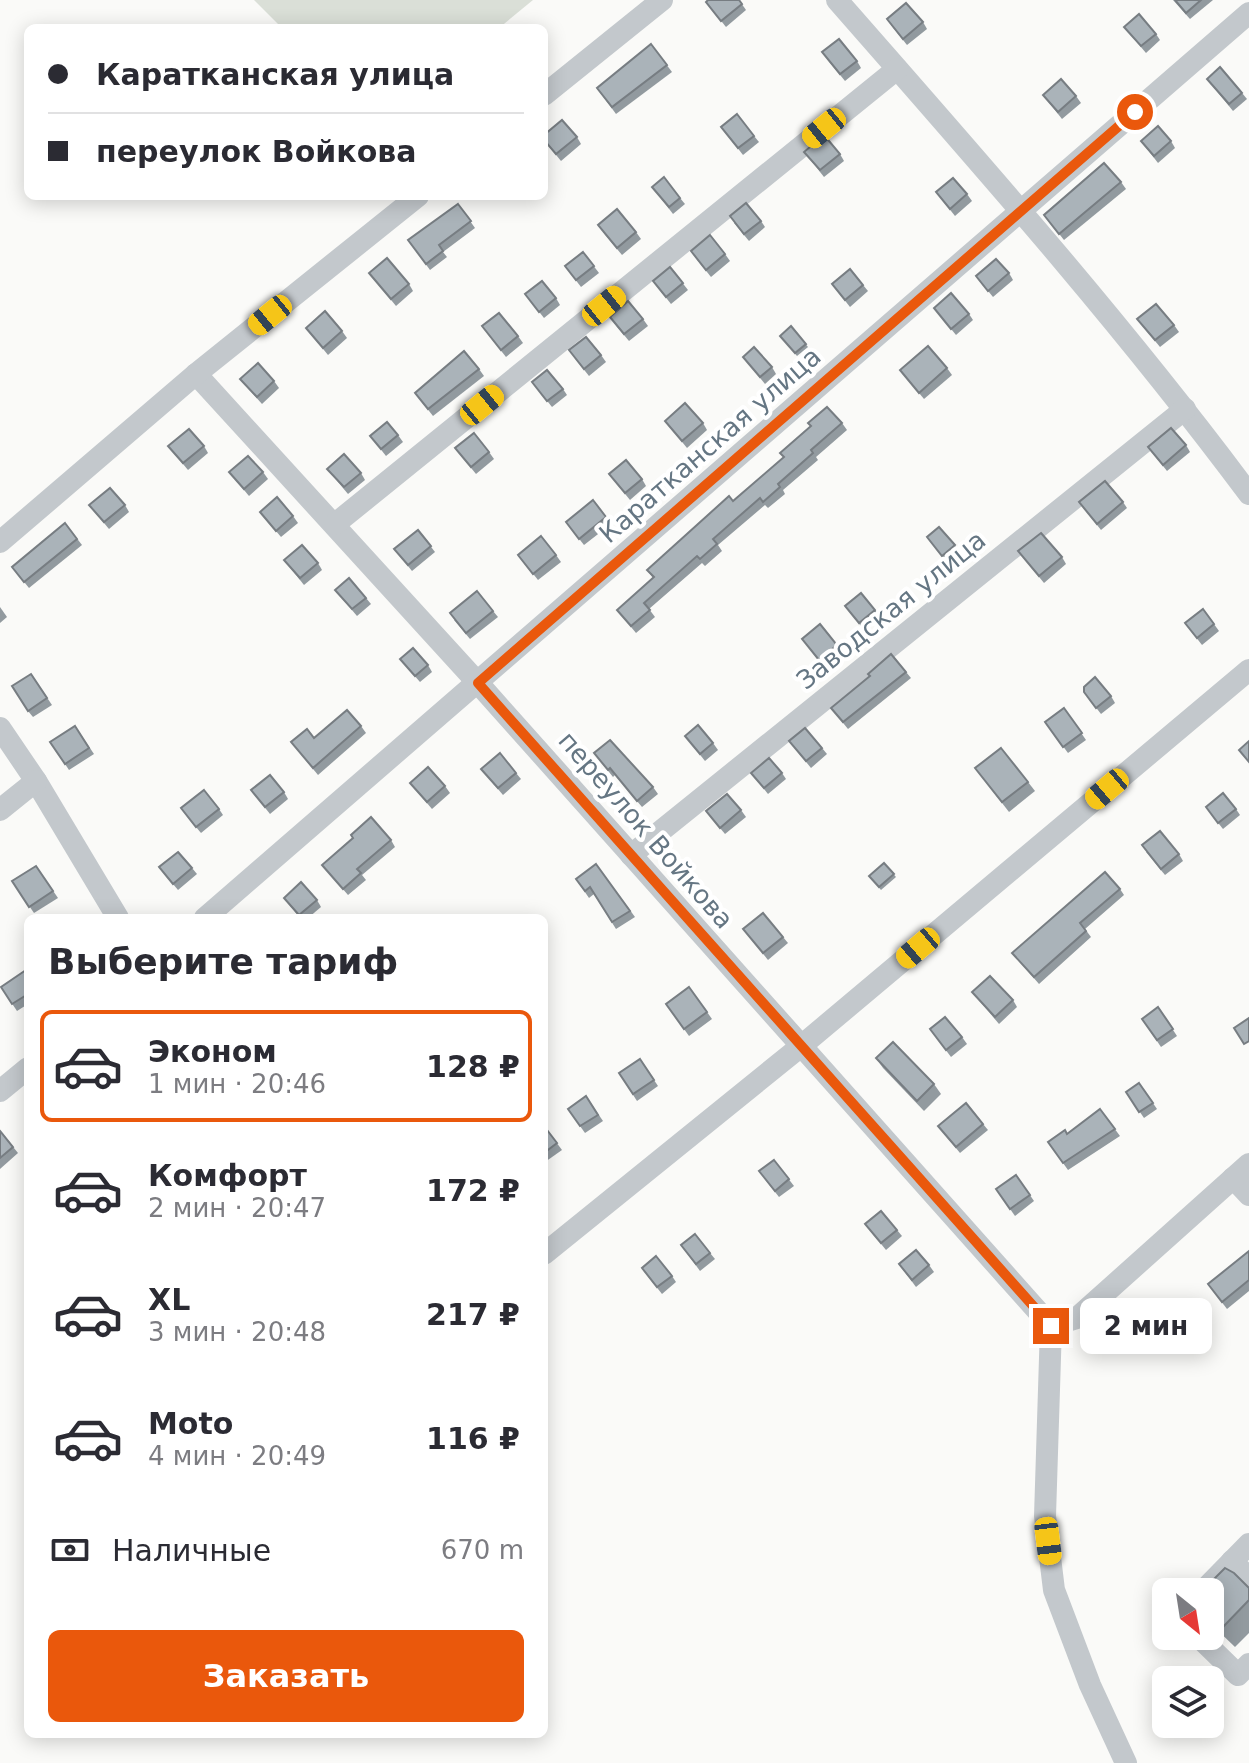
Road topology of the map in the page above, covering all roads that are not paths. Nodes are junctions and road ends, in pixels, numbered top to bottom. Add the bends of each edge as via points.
1 (662, 0) edge
2 (837, 0) edge
3 (1249, 13) edge
4 (897, 69) junction
5 (548, 92) edge
6 (413, 200) edge
7 (1021, 212) junction
8 (196, 374) junction
9 (1185, 409) junction
10 (1249, 494) edge
11 (335, 524) junction
12 (0, 542) edge
13 (1249, 670) edge
14 (478, 683) junction
15 (0, 728) edge
16 (36, 781) junction
17 (0, 810) edge
18 (631, 855) junction
19 (116, 914) edge
20 (210, 914) edge
21 (800, 1047) junction
22 (24, 1071) edge
23 (0, 1091) edge
24 (1241, 1171) edge
25 (1249, 1195) edge
26 (548, 1251) edge
27 (1051, 1326) junction
28 (1249, 1544) edge
29 (1232, 1561) junction
30 (1216, 1578) edge
31 (1249, 1578) edge
32 (1212, 1650) edge
33 (1249, 1664) edge
34 (1126, 1763) edge

1 - 5 street
2 - 4 street
3 - 7 street, Каратканская улица
4 - 7 street
4 - 11 street
6 - 8 street
7 - 9 street
7 - 14 street, Каратканская улица
8 - 11 street, переулок Войкова
8 - 12 street
9 - 10 street
9 - 18 street, Заводская улица
11 - 14 street, переулок Войкова
13 - 21 street
14 - 18 street, переулок Войкова
14 - 20 street, Каратканская улица
15 - 16 street
16 - 17 street
16 - 19 street
18 - 21 street, переулок Войкова
21 - 26 street
21 - 27 street, переулок Войкова
22 - 23 street
24 - 25 street
24 - 27 street via 1077,1318
27 - 34 street via 1045,1516 1054,1590
28 - 29 street
29 - 30 street
29 - 31 street
32 - 33 street via 1238,1675

